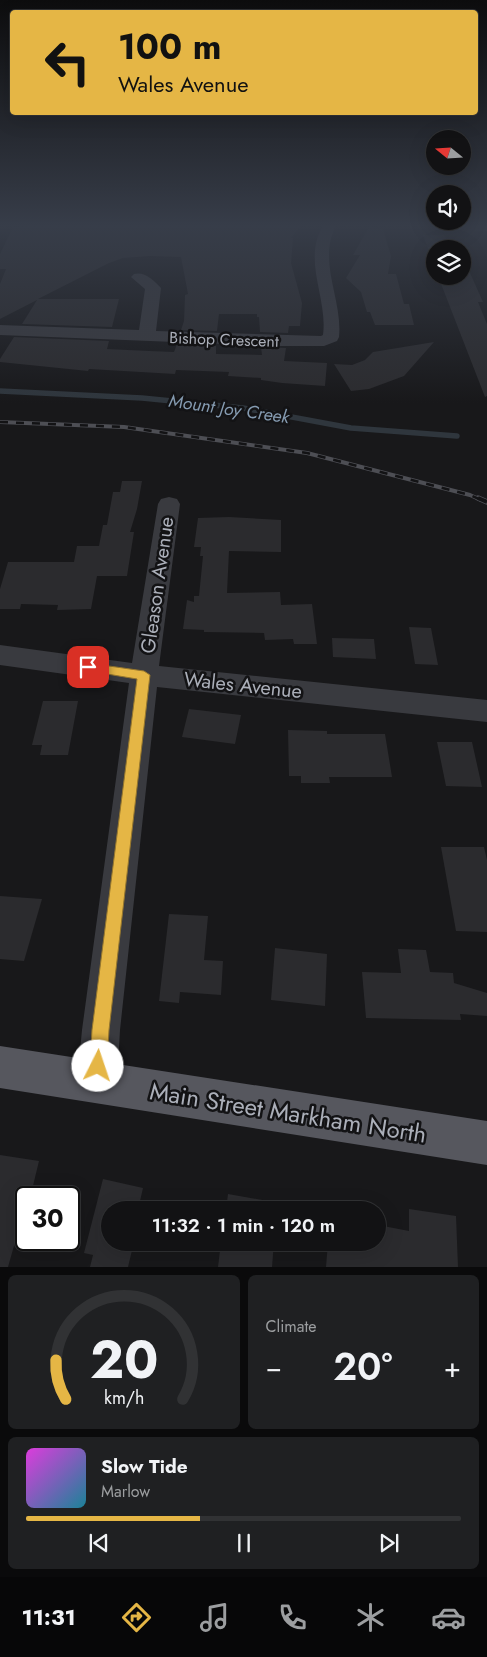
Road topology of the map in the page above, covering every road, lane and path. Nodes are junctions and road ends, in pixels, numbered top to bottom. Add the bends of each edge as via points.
1 (149, 285) edge
2 (326, 285) edge
3 (0, 330) edge
4 (147, 337) junction
5 (169, 504) dead end
6 (0, 655) edge
7 (144, 675) junction
8 (487, 711) edge
9 (0, 1067) edge
10 (97, 1084) junction
11 (487, 1143) edge

1 - 4 street via 153,288
2 - 4 street, Bishop Crescent via 334,320 331,336 324,341
3 - 4 street, Bishop Crescent
5 - 7 street, Gleason Avenue
6 - 7 street, Wales Avenue
7 - 8 street, Wales Avenue
7 - 10 street, Gleason Avenue via 100,1030
9 - 10 main road, Main Street Markham North
10 - 11 main road, Main Street Markham North

